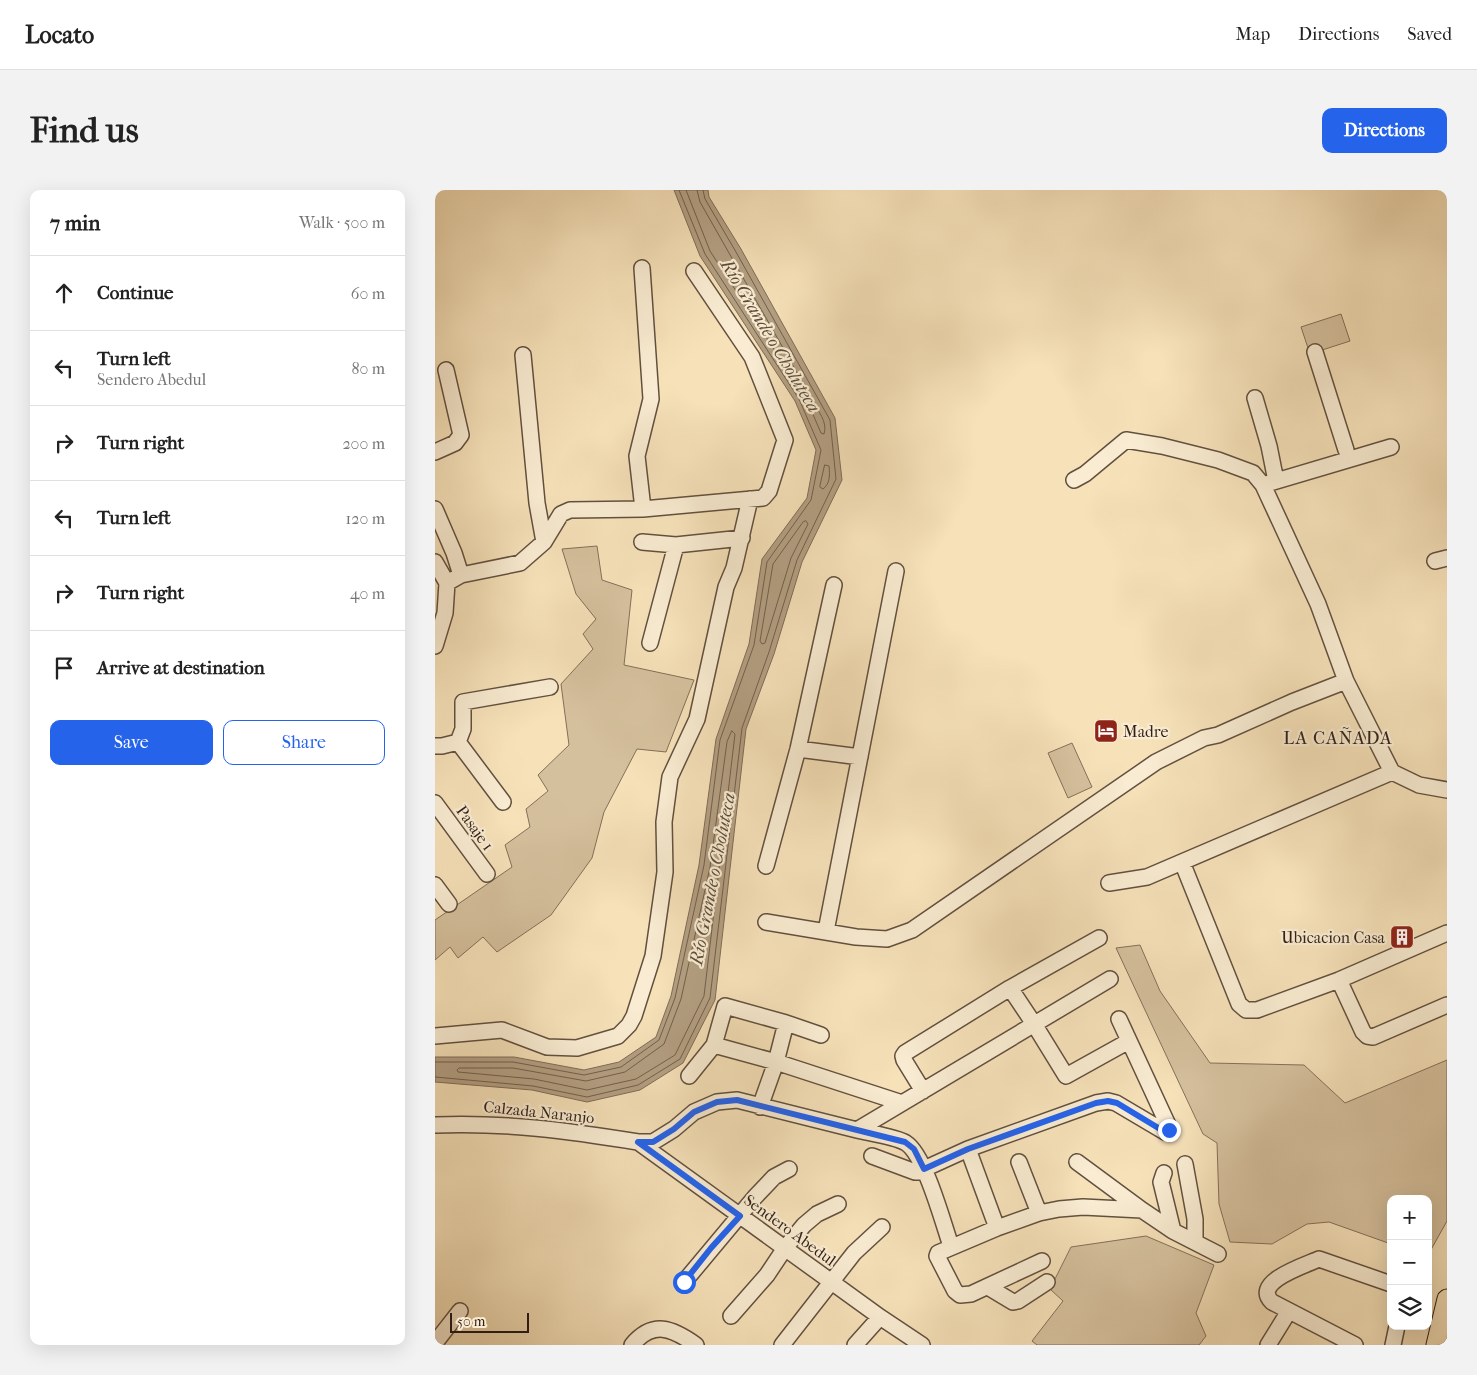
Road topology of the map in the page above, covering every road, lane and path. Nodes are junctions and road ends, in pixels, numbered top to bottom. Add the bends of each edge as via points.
1 (642, 268) dead end
2 (694, 271) dead end
3 (1315, 352) dead end
4 (523, 355) dead end
5 (446, 370) dead end
6 (1255, 398) dead end
7 (1391, 447) dead end
8 (1346, 450) dead end
9 (435, 452) edge
10 (1074, 480) dead end
11 (1270, 483) junction
12 (750, 499) junction
13 (435, 509) edge
14 (643, 509) junction
15 (742, 538) junction
16 (544, 542) junction
17 (642, 542) dead end
18 (677, 545) junction
19 (435, 562) edge
20 (896, 571) dead end
21 (461, 576) junction
22 (447, 583) junction
23 (835, 585) dead end
24 (650, 642) dead end
25 (435, 646) edge
26 (1346, 681) junction
27 (550, 687) dead end
28 (458, 742) junction
29 (435, 746) edge
30 (798, 749) junction
31 (860, 758) junction
32 (1392, 772) junction
33 (1447, 790) edge
34 (503, 802) dead end
35 (435, 803) edge
36 (1182, 862) junction
37 (766, 866) dead end
38 (487, 874) dead end
39 (1109, 883) dead end
40 (435, 885) edge
41 (449, 904) dead end
42 (766, 922) dead end
43 (826, 932) junction
44 (1447, 933) edge
45 (1099, 938) dead end
46 (1110, 979) dead end
47 (1339, 980) junction
48 (1011, 988) junction
49 (1447, 1006) edge
50 (1119, 1019) dead end
51 (786, 1023) junction
52 (1034, 1024) junction
53 (821, 1035) dead end
54 (435, 1036) edge
55 (1129, 1041) junction
56 (713, 1045) junction
57 (776, 1062) junction
58 (689, 1076) dead end
59 (923, 1091) junction
60 (902, 1103) junction
61 (759, 1107) junction
62 (435, 1125) edge
63 (857, 1130) junction
64 (638, 1142) junction
65 (968, 1149) junction
66 (872, 1156) dead end
67 (1019, 1162) dead end
68 (1077, 1162) dead end
69 (1185, 1164) dead end
70 (789, 1169) dead end
71 (924, 1169) junction
72 (1163, 1173) dead end
73 (838, 1204) dead end
74 (1142, 1210) junction
75 (1039, 1214) junction
76 (740, 1216) junction
77 (882, 1227) dead end
78 (997, 1228) junction
79 (1173, 1231) junction
80 (1195, 1241) junction
81 (951, 1246) junction
82 (785, 1248) junction
83 (1218, 1254) dead end
84 (1042, 1261) dead end
85 (684, 1282) dead end
86 (832, 1282) junction
87 (1047, 1282) dead end
88 (1387, 1283) edge
89 (988, 1287) junction
90 (460, 1311) dead end
91 (1289, 1311) junction
92 (1446, 1311) edge
93 (731, 1316) dead end
94 (880, 1317) junction
95 (1396, 1330) edge
96 (435, 1343) edge
97 (632, 1345) edge
98 (696, 1345) edge
99 (783, 1345) edge
100 (855, 1345) edge
101 (922, 1345) edge
102 (1268, 1345) edge
103 (1355, 1345) edge
104 (1393, 1345) edge
105 (1436, 1345) edge

1 - 14 street via 651,398 637,456
2 - 12 street via 752,357 785,440 769,491 763,498
3 - 8 street
4 - 16 street via 537,503
5 - 9 street via 461,435 455,442
6 - 11 street via 1269,446
7 - 11 street
10 - 11 street via 1126,440 1218,460
11 - 26 street
12 - 14 street
12 - 15 street
13 - 21 street
14 - 16 street via 570,510 561,514
15 - 18 street
15 - 54 street via 726,587 697,719 670,777 664,822 665,872 653,956 629,1025 618,1036 577,1048 547,1047 502,1030
16 - 21 street via 520,563
17 - 18 street
18 - 24 street
19 - 22 street
20 - 31 street
21 - 22 street
22 - 25 street via 445,614
23 - 30 street
26 - 32 street
26 - 43 street via 1204,738 1156,762 912,930 887,939
27 - 28 street via 463,702 463,729
28 - 29 street
28 - 34 street
30 - 31 street
30 - 37 street
31 - 43 street
32 - 33 street via 1419,785
32 - 36 street
35 - 38 street, Pasaje 1
36 - 39 street via 1147,877
36 - 47 street via 1239,1004 1246,1010 1257,1010
40 - 41 street
42 - 43 street
44 - 47 street
45 - 48 street
46 - 52 street
47 - 49 street via 1367,1036 1373,1037
48 - 52 street
48 - 59 street via 905,1053 904,1060
50 - 55 street
51 - 53 street
51 - 56 street via 725,1006
51 - 57 street
52 - 55 street via 1066,1076
52 - 59 street
55 - 65 street via 1169,1130 1165,1132 1117,1103 1108,1101
56 - 57 street
56 - 58 street
57 - 60 street
57 - 61 street
59 - 60 street
60 - 63 street
61 - 63 street
61 - 64 street via 737,1100 717,1102 694,1112 653,1142
62 - 64 street, Calzada Naranjo via 521,1126
63 - 71 street via 905,1142 914,1149
64 - 76 street, Sendero Abedul
65 - 71 street
65 - 78 street
66 - 71 street via 915,1172
67 - 75 street
68 - 74 street
69 - 80 street via 1195,1219
70 - 76 street via 774,1177
71 - 81 street
72 - 79 street via 1161,1182
73 - 82 street via 817,1214
74 - 75 street via 1083,1207
74 - 79 street
75 - 78 street
76 - 82 street, Sendero Abedul
76 - 85 street
77 - 86 street via 854,1253
78 - 81 street
79 - 80 street
80 - 83 street
81 - 89 street via 937,1256 955,1291 960,1295 971,1294
82 - 86 street, Sendero Abedul
82 - 93 street via 767,1275
84 - 89 street
86 - 94 street, Sendero Abedul
86 - 99 street
87 - 89 street via 1013,1302
88 - 91 street via 1319,1258 1282,1275 1269,1286 1268,1298
90 - 96 street
91 - 102 street
91 - 103 street
92 - 105 main road
94 - 100 street
94 - 101 street, Sendero Abedul
95 - 104 street
97 - 98 street via 645,1332 658,1328 683,1336

